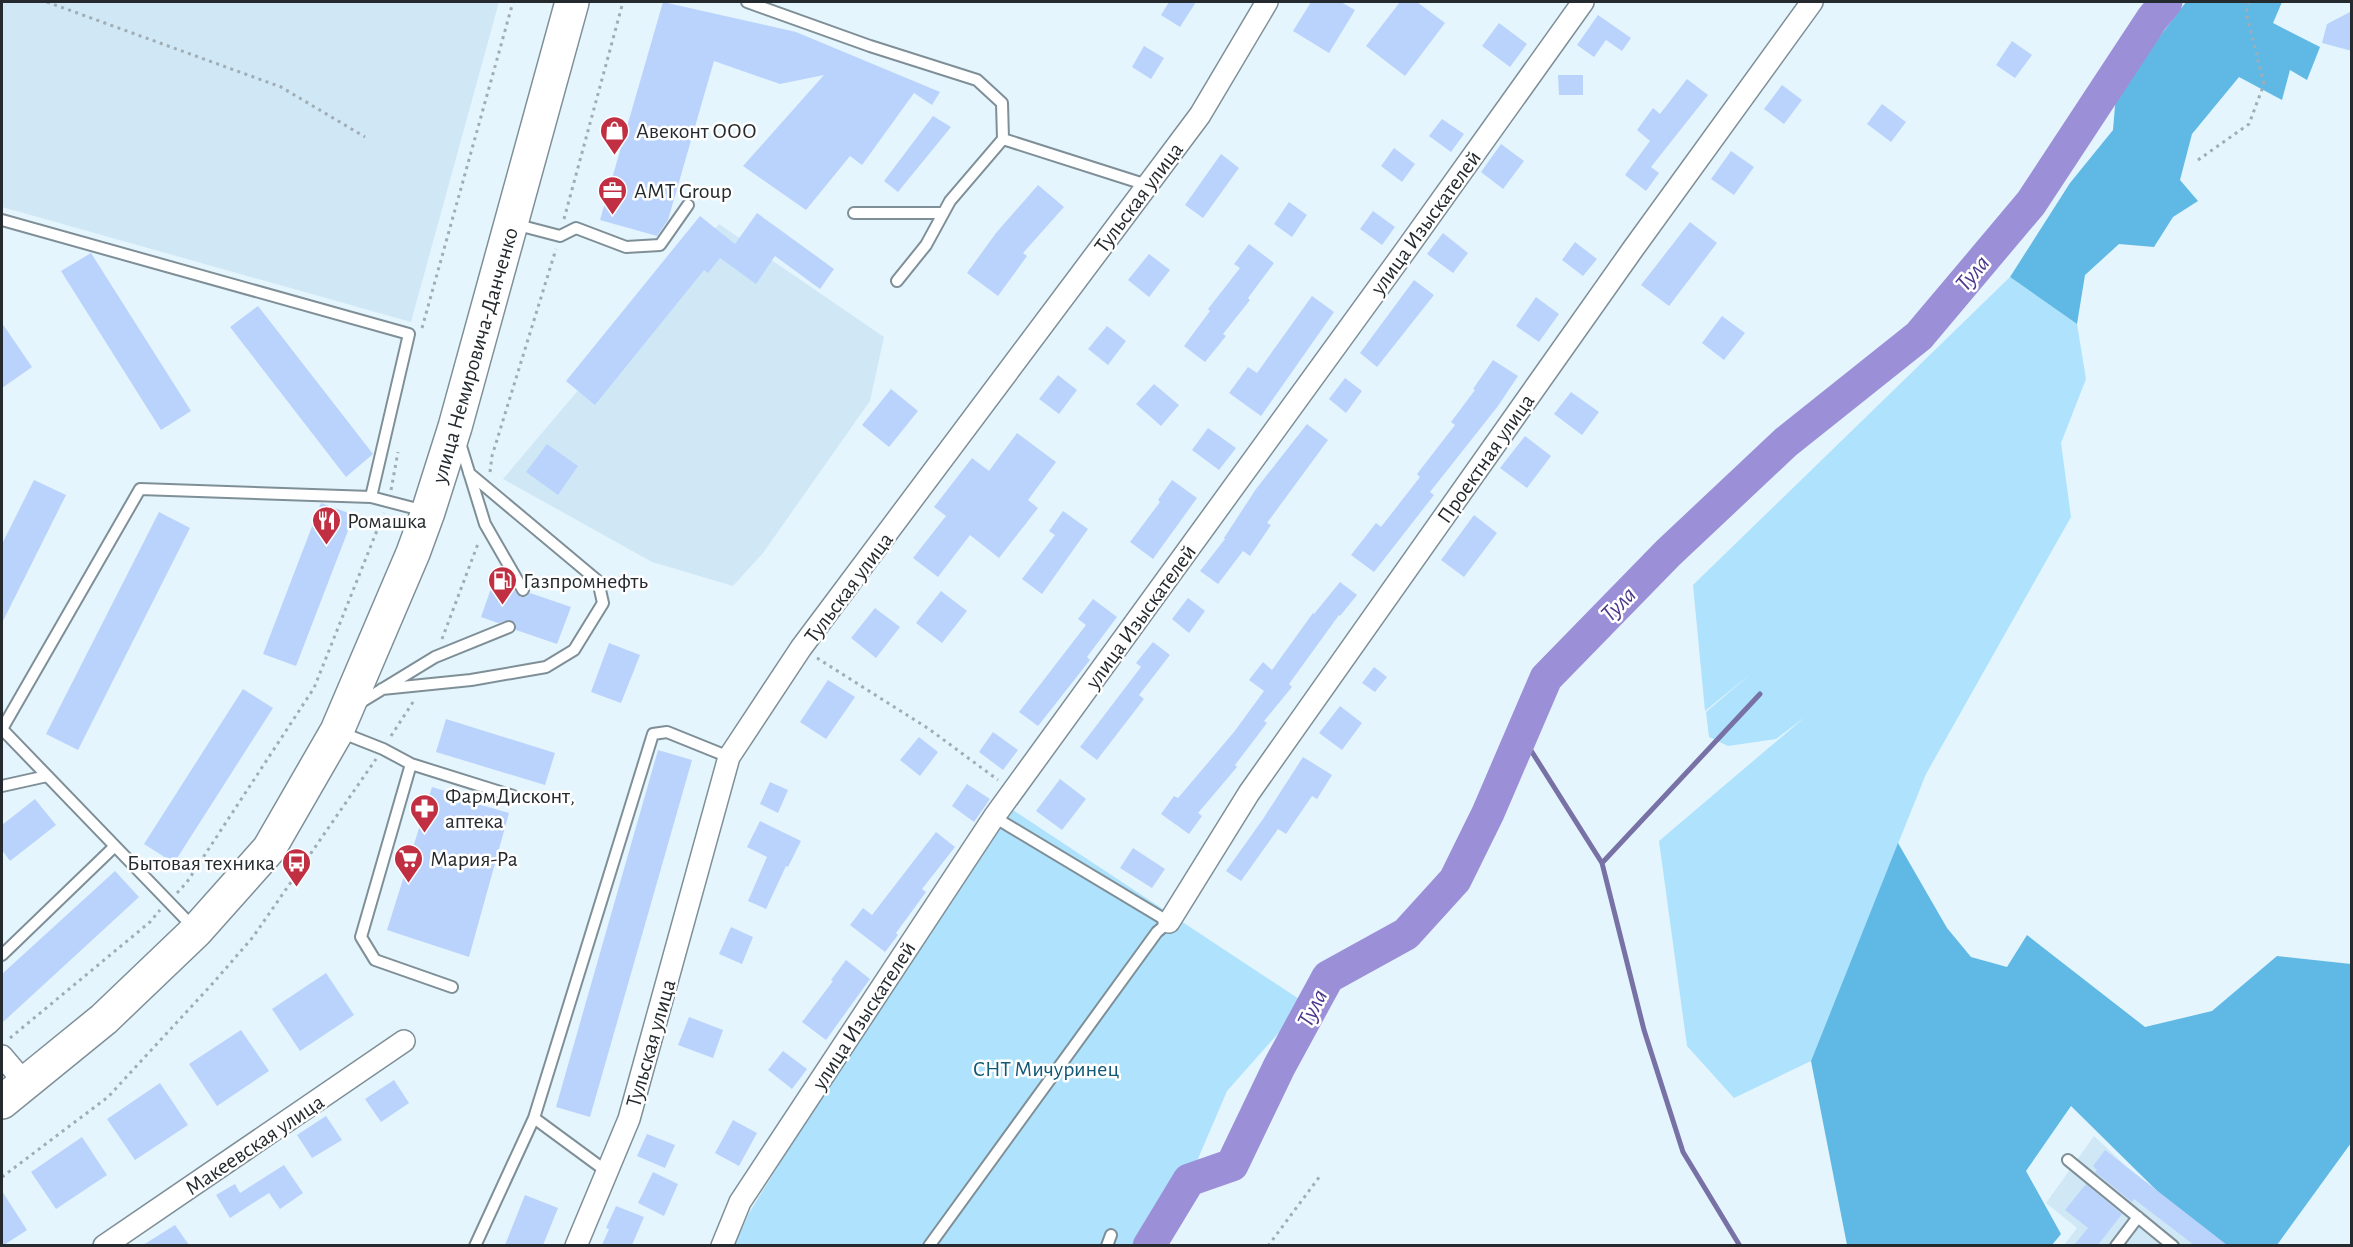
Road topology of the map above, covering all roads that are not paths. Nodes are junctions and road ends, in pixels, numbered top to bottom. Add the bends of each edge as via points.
1 (572, 2) edge
2 (747, 2) edge
3 (1266, 2) edge
4 (1583, 2) edge
5 (1812, 2) edge
6 (1003, 139) junction
7 (1147, 185) junction
8 (688, 205) dead end
9 (854, 213) dead end
10 (943, 213) junction
11 (2, 220) edge
12 (511, 224) junction
13 (897, 280) dead end
14 (455, 427) junction
15 (469, 473) junction
16 (371, 497) junction
17 (428, 512) junction
18 (523, 590) dead end
19 (508, 627) dead end
20 (382, 688) junction
21 (343, 721) junction
22 (2, 729) edge
23 (729, 757) junction
24 (411, 764) junction
25 (47, 776) junction
26 (2, 786) edge
27 (513, 796) dead end
28 (999, 810) junction
29 (115, 846) junction
30 (1169, 922) junction
31 (196, 931) junction
32 (2, 955) edge
33 (452, 987) dead end
34 (404, 1041) dead end
35 (2, 1056) edge
36 (13, 1093) edge
37 (534, 1118) junction
38 (2068, 1160) dead end
39 (606, 1171) junction
40 (2138, 1217) junction
41 (104, 1245) edge
42 (475, 1245) edge
43 (576, 1245) edge
44 (722, 1245) edge
45 (929, 1245) edge
46 (2115, 1245) edge
47 (2173, 1245) edge

1 - 12 main road, улица Немировича-Данченко
2 - 6 lane via 977,80 1002,103
3 - 7 street, Тульская улица via 1200,115
4 - 28 street, улица Изыскателей
5 - 30 street, Проектная улица via 1249,792
6 - 7 lane
6 - 10 lane
7 - 23 street, Тульская улица via 801,648
8 - 12 lane via 660,244 626,247 576,228 560,236
9 - 10 lane
10 - 13 lane via 926,245
11 - 16 lane via 409,334
12 - 14 main road, улица Немировича-Данченко
14 - 15 lane
14 - 17 main road, улица Немировича-Данченко
15 - 18 lane via 485,524
15 - 20 lane via 597,581 603,603 574,650 546,667 471,680
16 - 17 lane
16 - 22 lane via 140,489
17 - 21 main road, улица Немировича-Данченко
19 - 20 lane via 435,657
20 - 21 lane
21 - 24 lane
21 - 31 main road, улица Немировича-Данченко via 269,849
22 - 25 lane
23 - 37 lane via 667,732 653,734
23 - 39 street, Тульская улица via 629,1119
24 - 27 lane
24 - 33 lane via 361,937 375,960
25 - 26 lane
25 - 29 lane
28 - 30 lane
28 - 44 street, улица Изыскателей via 740,1202
29 - 31 lane
29 - 32 lane
30 - 45 lane via 1157,932
31 - 36 main road, улица Немировича-Данченко via 104,1019
34 - 41 street, Макеевская улица
35 - 36 street
37 - 39 lane
37 - 42 lane
38 - 40 lane
39 - 43 street, Тульская улица
40 - 46 lane
40 - 47 lane

